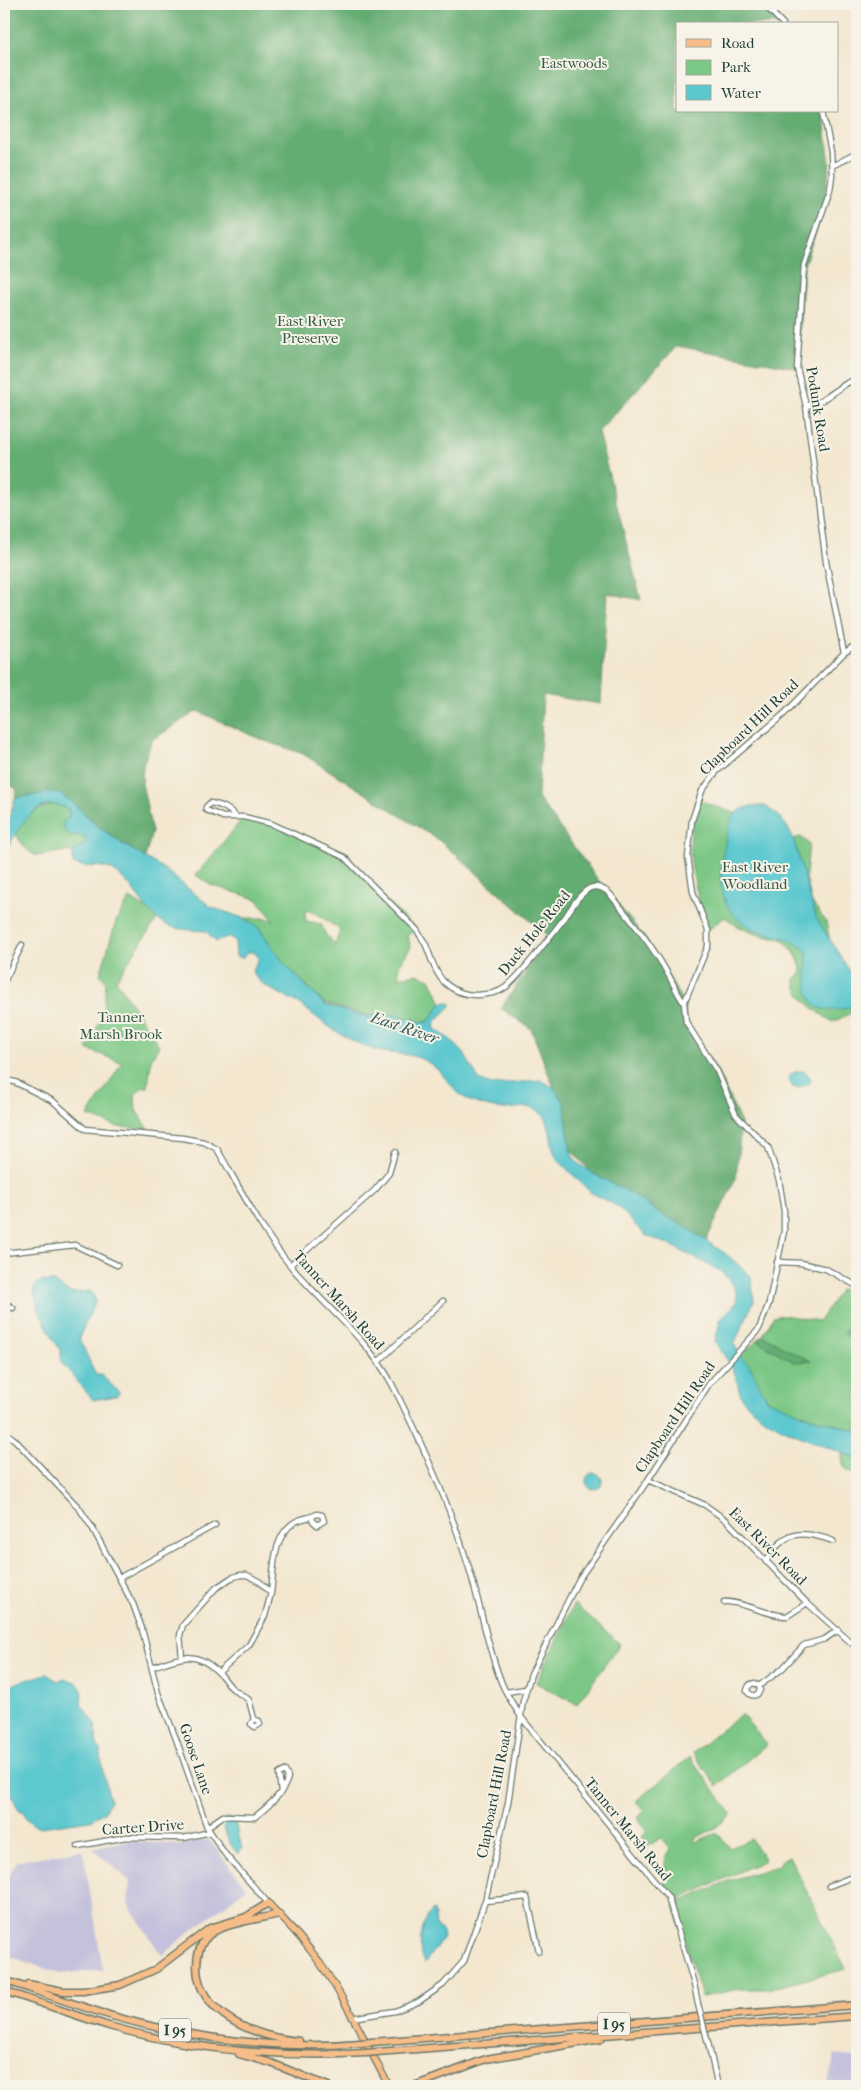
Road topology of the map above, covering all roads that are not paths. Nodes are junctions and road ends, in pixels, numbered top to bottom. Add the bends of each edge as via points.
1 (764, 4) edge
2 (781, 22) edge
3 (823, 112) edge
4 (857, 153) edge
5 (832, 166) junction
6 (857, 379) edge
7 (806, 406) junction
8 (857, 644) edge
9 (844, 653) junction
10 (236, 817) junction
11 (22, 945) dead end
12 (4, 982) edge
13 (684, 1003) junction
14 (4, 1080) edge
15 (395, 1152) dead end
16 (4, 1253) edge
17 (777, 1262) junction
18 (117, 1264) dead end
19 (290, 1265) junction
20 (857, 1286) edge
21 (4, 1300) edge
22 (443, 1300) dead end
23 (13, 1308) dead end
24 (378, 1362) junction
25 (4, 1431) edge
26 (648, 1480) junction
27 (312, 1518) dead end
28 (215, 1525) dead end
29 (833, 1541) dead end
30 (766, 1562) junction
31 (119, 1578) junction
32 (271, 1593) junction
33 (724, 1602) dead end
34 (807, 1603) junction
35 (838, 1630) junction
36 (857, 1648) edge
37 (182, 1657) junction
38 (152, 1667) junction
39 (219, 1672) junction
40 (759, 1686) dead end
41 (526, 1689) junction
42 (506, 1692) junction
43 (521, 1717) junction
44 (254, 1719) dead end
45 (281, 1792) dead end
46 (208, 1829) junction
47 (78, 1846) dead end
48 (857, 1875) edge
49 (828, 1886) dead end
50 (485, 1902) junction
51 (268, 1903) junction
52 (278, 1914) junction
53 (539, 1951) dead end
54 (4, 1979) edge
55 (4, 1991) edge
56 (857, 2005) edge
57 (857, 2016) edge
58 (352, 2018) junction
59 (689, 2029) junction
60 (352, 2044) junction
61 (206, 2046) junction
62 (328, 2086) edge
63 (388, 2086) edge
64 (414, 2086) edge
65 (718, 2086) edge

1 - 2 street
3 - 5 street, Podunk Road
4 - 5 street
5 - 7 street, Podunk Road via 830,190 804,265 797,368
6 - 7 street via 821,401
7 - 9 street, Podunk Road via 826,562
8 - 9 street, Clapboard Hill Road
9 - 13 street, Clapboard Hill Road via 784,714 717,771 698,800 691,827 689,866 693,892 708,930 708,946
10 - 10 street, Duck Hole Road via 212,814 206,807 210,803 215,804 229,809
10 - 13 street, Duck Hole Road via 272,824 344,857 417,930 441,979 462,993 496,993 506,987 582,894 598,887 610,894 643,935
11 - 12 street
13 - 17 street, Clapboard Hill Road via 686,1022 717,1071 736,1116 771,1153 784,1211 784,1231
14 - 19 street, Tanner Marsh Road via 53,1101 85,1129 182,1138 204,1142 217,1149 258,1220
15 - 19 street via 389,1173 375,1190
16 - 18 street via 75,1245
17 - 20 street via 826,1269
17 - 26 street, Clapboard Hill Road via 769,1303 759,1329 701,1395
19 - 24 street, Tanner Marsh Road
21 - 23 street
22 - 24 street
24 - 42 street, Tanner Marsh Road via 428,1459 450,1513
25 - 31 street, Goose Lane via 79,1508
26 - 30 street, East River Road via 715,1512
26 - 41 street, Clapboard Hill Road via 579,1579
27 - 32 street via 291,1525 280,1540
28 - 31 street
29 - 30 street via 791,1535 780,1541
30 - 34 street, East River Road
31 - 38 street, Goose Lane via 133,1604
32 - 37 street via 247,1575 231,1578 216,1588 183,1625 180,1636
32 - 39 street via 265,1616 249,1645
33 - 34 street via 781,1616 793,1614
34 - 35 street, East River Road
35 - 36 street, East River Road
35 - 40 street via 825,1639 804,1645 782,1669
37 - 38 street
37 - 39 street via 206,1661
38 - 46 street, Goose Lane via 158,1693
39 - 44 street via 232,1689 249,1700
41 - 42 street
41 - 43 street, Clapboard Hill Road
42 - 43 street, Tanner Marsh Road
43 - 50 street, Clapboard Hill Road via 508,1803
43 - 65 street, Tanner Marsh Road, bridge via 668,1897 694,1984
45 - 46 street, Carter Drive via 255,1818 223,1816
46 - 47 street, Carter Drive via 184,1838 126,1837
46 - 51 street, Goose Lane via 225,1854
48 - 49 street
50 - 53 street via 527,1897
50 - 58 street, Clapboard Hill Road via 464,1961 443,1985 404,2008
51 - 52 main road, Goose Lane
51 - 54 highway via 246,1917 210,1928 156,1970 120,1985 63,1991
52 - 58 main road, Goose Lane via 314,1955
52 - 60 highway via 221,1928 201,1944 197,1968 207,1996 229,2019 268,2035
54 - 60 highway, I 95 via 106,2014 160,2028 244,2041
55 - 61 highway, I 95 via 109,2026
56 - 60 highway, I 95, bridge
57 - 59 highway, I 95
58 - 63 main road, Goose Lane
59 - 61 highway, I 95, bridge via 342,2055 263,2053
59 - 64 highway via 592,2040 486,2059
61 - 62 highway via 261,2059

